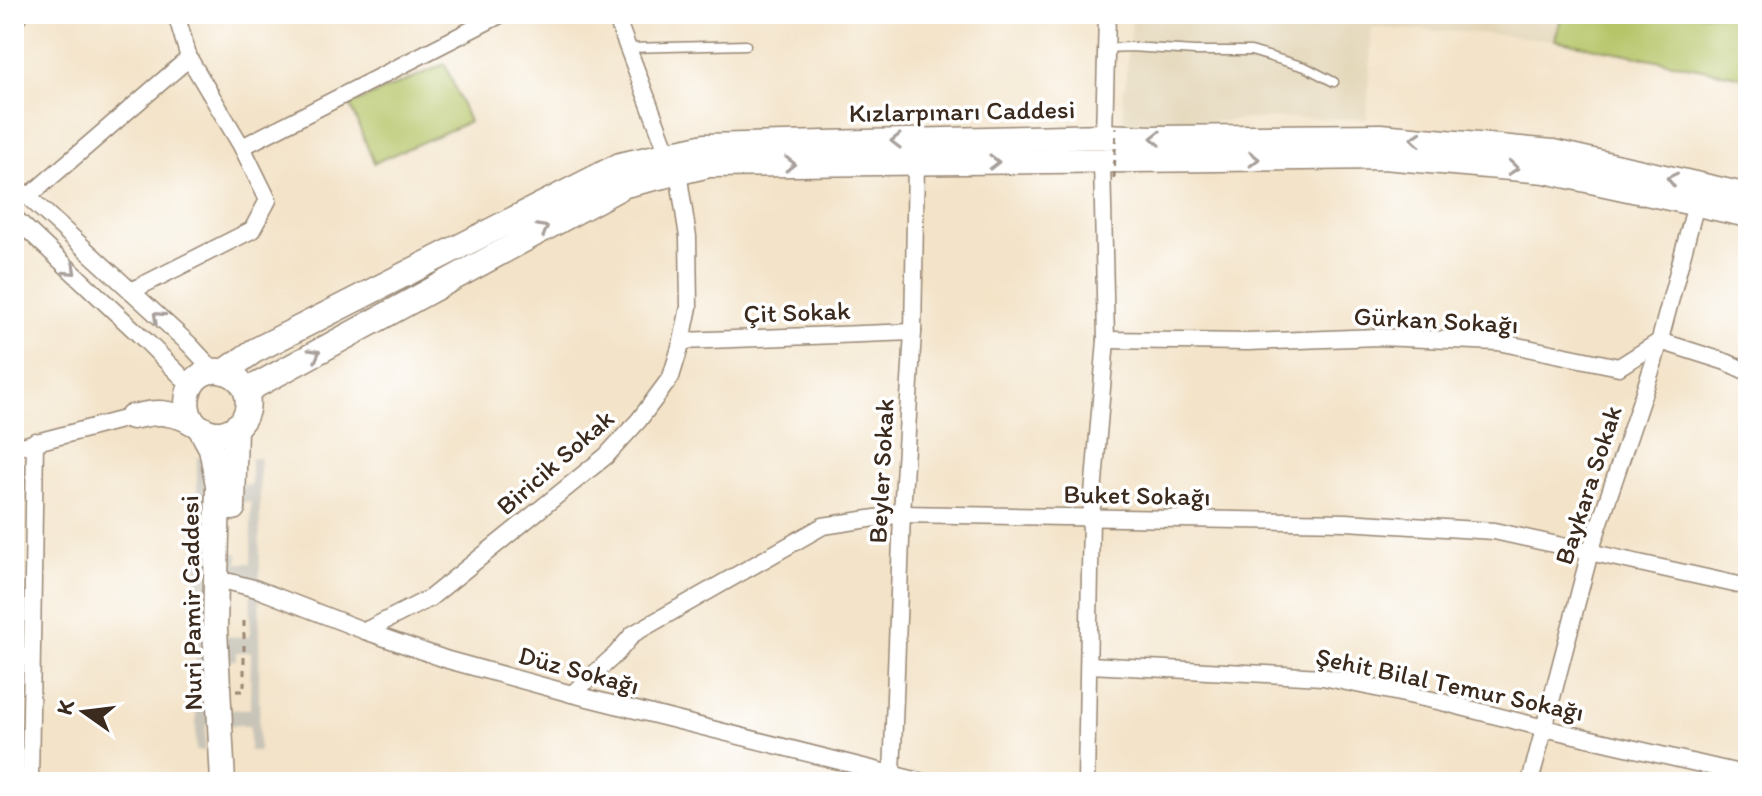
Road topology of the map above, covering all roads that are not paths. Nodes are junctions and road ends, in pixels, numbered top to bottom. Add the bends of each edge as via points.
1 (20, 14) edge
2 (176, 14) edge
3 (615, 14) edge
4 (1107, 14) edge
5 (491, 16) edge
6 (14, 22) edge
7 (746, 45) dead end
8 (628, 48) junction
9 (1106, 48) junction
10 (189, 58) junction
11 (1334, 82) dead end
12 (1110, 131) junction
13 (242, 147) junction
14 (916, 162) junction
15 (673, 163) junction
16 (1108, 170) junction
17 (14, 184) edge
18 (1748, 196) edge
19 (28, 197) junction
20 (1696, 204) junction
21 (1748, 215) edge
22 (14, 217) edge
23 (131, 291) junction
24 (913, 332) junction
25 (1106, 340) junction
26 (682, 341) junction
27 (1660, 341) junction
28 (219, 371) junction
29 (1748, 372) edge
30 (190, 387) junction
31 (246, 391) junction
32 (132, 417) junction
33 (196, 425) junction
34 (235, 427) junction
35 (35, 441) junction
36 (14, 448) edge
37 (902, 514) junction
38 (1091, 518) junction
39 (1590, 552) junction
40 (230, 582) junction
41 (1748, 587) edge
42 (365, 631) junction
43 (1089, 665) junction
44 (572, 694) junction
45 (1544, 728) junction
46 (1748, 775) edge
47 (891, 778) edge
48 (30, 782) edge
49 (223, 782) edge
50 (239, 782) edge
51 (923, 782) edge
52 (1086, 782) edge
53 (1530, 782) edge

1 - 6 street
2 - 10 street
3 - 8 street, Biricik Sokak
4 - 9 street
5 - 13 street
7 - 8 lane
8 - 15 street, Biricik Sokak
9 - 11 lane via 1251,51
9 - 12 street
10 - 13 street
10 - 19 street
12 -> 15 main road, Kızlarpınarı Caddesi via 705,146
18 -> 12 main road, Kızlarpınarı Caddesi via 1553,152 1381,136 1152,138
13 - 23 street via 268,200 252,230
15 -> 14 main road, Kızlarpınarı Caddesi
14 -> 16 main road, Kızlarpınarı Caddesi
14 - 24 street, Beyler Sokak
15 - 26 street, Biricik Sokak via 688,237 689,307
15 - 28 main road, Kızlarpınarı Caddesi via 620,165
31 -> 15 main road, Kızlarpınarı Caddesi
16 -> 20 main road, Kızlarpınarı Caddesi via 1383,157 1545,171
16 - 25 street
17 - 19 street
19 - 23 street
20 - 21 main road, Kızlarpınarı Caddesi
20 - 27 street, Baykara Sokak
22 -> 30 street
28 -> 23 street
24 - 26 street, Çit Sokak
24 - 37 street, Beyler Sokak
25 - 27 street, Gürkan Sokağı via 1378,337 1498,342 1619,367
25 - 38 street
26 - 42 street, Biricik Sokak via 671,377 606,456 430,598
27 - 29 street
27 - 39 street, Baykara Sokak
28 - 30 main road
28 - 31 main road via 234,375
30 - 32 main road
30 - 33 main road via 186,403
31 - 34 main road via 248,407
32 - 33 main road via 165,413
32 - 35 street
33 - 34 main road via 216,433
33 - 49 main road, Nuri Pamir Caddesi via 211,448 218,485 215,629
34 - 40 main road, Nuri Pamir Caddesi
35 - 36 street
35 - 48 street
37 - 38 street, Buket Sokağı
37 - 44 street, Buket Sokağı via 823,526 633,634
37 - 47 street, Beyler Sokak
38 - 39 street, Buket Sokağı via 1346,522 1494,531
38 - 43 street
39 - 41 street, Buket Sokağı
39 - 45 street, Baykara Sokak
40 - 42 street, Düz Sokağı
40 - 50 main road, Nuri Pamir Caddesi
42 - 44 street, Düz Sokağı
43 - 45 street, Şehit Bilal Temur Sokağı via 1323,677
43 - 52 street
44 - 47 street, Düz Sokağı
45 - 46 street, Şehit Bilal Temur Sokağı
45 - 53 street, Baykara Sokak
47 - 51 street, Düz Sokağı

